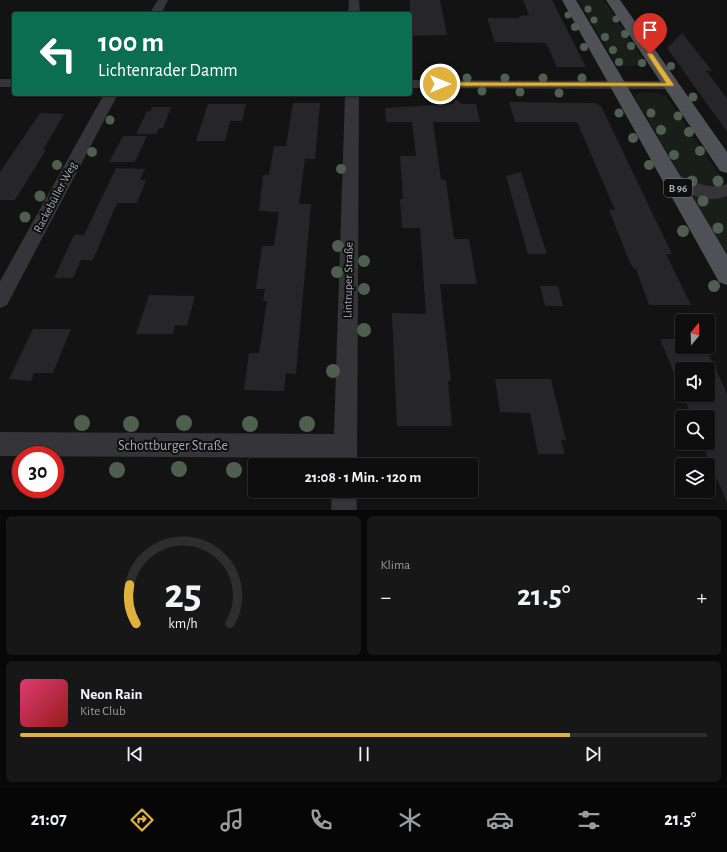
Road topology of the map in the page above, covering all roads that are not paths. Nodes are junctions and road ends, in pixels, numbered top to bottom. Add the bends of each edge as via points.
1 (163, 0) edge
2 (354, 0) edge
3 (569, 0) edge
4 (613, 0) edge
5 (156, 12) edge
6 (354, 12) edge
7 (0, 83) edge
8 (12, 83) edge
9 (412, 84) edge
10 (617, 85) junction
11 (670, 85) junction
12 (110, 96) edge
13 (352, 96) edge
14 (727, 166) edge
15 (673, 180) junction
16 (727, 190) edge
17 (727, 275) edge
18 (0, 299) edge
19 (0, 444) edge
20 (345, 455) edge
21 (344, 498) edge
22 (344, 510) edge

1 - 5 street
2 - 6 street
3 - 10 main road, B 96
4 - 11 main road
7 - 8 street
9 - 10 street
10 - 11 street
10 - 15 main road, B 96
11 - 14 main road
12 - 18 street, Rackebüller Weg
13 - 20 street, Lintruper Straße
15 - 16 street via 702,193 721,193
15 - 17 main road, B 96
19 - 20 street, Schottburger Straße
21 - 22 street

